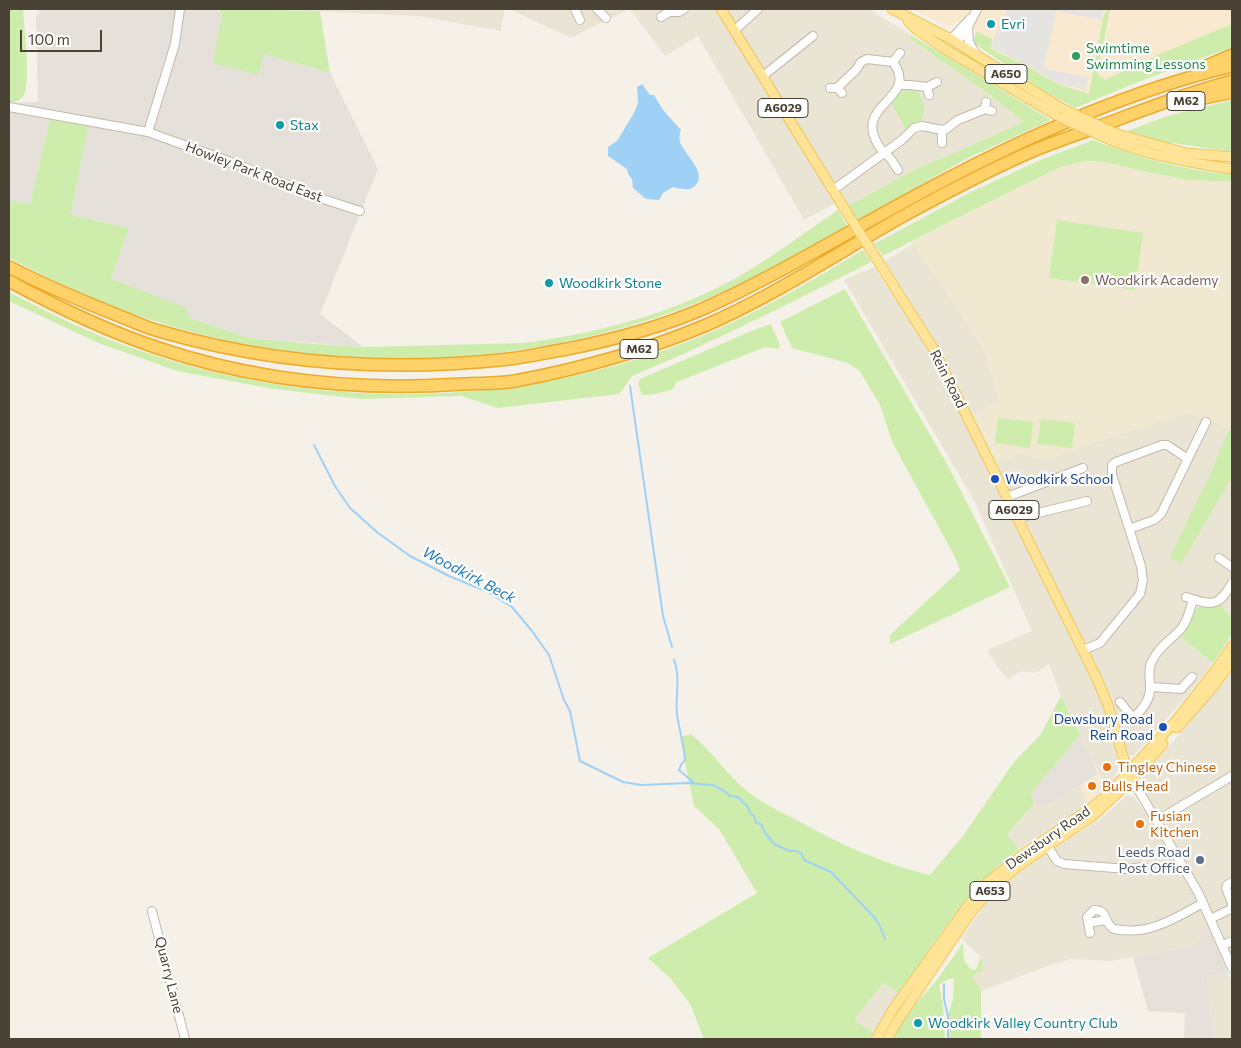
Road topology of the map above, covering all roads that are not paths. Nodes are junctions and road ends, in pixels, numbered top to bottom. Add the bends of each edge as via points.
1 (180, 9) edge
2 (597, 9) edge
3 (684, 9) edge
4 (721, 9) edge
5 (758, 9) edge
6 (892, 9) edge
7 (577, 10) edge
8 (975, 12) edge
9 (903, 16) junction
10 (661, 17) dead end
11 (606, 18) dead end
12 (580, 20) dead end
13 (965, 27) junction
14 (735, 30) junction
15 (938, 32) junction
16 (812, 36) dead end
17 (951, 44) junction
18 (900, 54) dead end
19 (1232, 55) edge
20 (974, 60) junction
21 (893, 62) junction
22 (1232, 66) edge
23 (763, 76) junction
24 (1185, 77) junction
25 (1232, 81) edge
26 (938, 82) dead end
27 (899, 86) junction
28 (927, 87) junction
29 (836, 90) dead end
30 (1232, 92) edge
31 (929, 96) dead end
32 (9, 107) edge
33 (988, 107) dead end
34 (1140, 111) junction
35 (927, 117) dead end
36 (927, 127) junction
37 (942, 130) junction
38 (148, 132) junction
39 (1115, 137) junction
40 (942, 143) dead end
41 (884, 153) junction
42 (1232, 157) edge
43 (1232, 169) edge
44 (898, 170) dead end
45 (833, 190) junction
46 (360, 211) dead end
47 (9, 267) edge
48 (9, 282) edge
49 (1206, 422) dead end
50 (1188, 459) junction
51 (1080, 472) dead end
52 (1007, 496) junction
53 (1087, 501) dead end
54 (1018, 518) junction
55 (1129, 529) junction
56 (1219, 558) dead end
57 (1232, 567) edge
58 (1232, 583) edge
59 (1232, 646) edge
60 (1083, 650) junction
61 (1232, 661) edge
62 (1192, 677) dead end
63 (1151, 687) junction
64 (1120, 702) dead end
65 (1130, 776) junction
66 (1232, 776) edge
67 (1156, 821) junction
68 (1048, 847) junction
69 (1144, 867) dead end
70 (1232, 882) edge
71 (1203, 903) junction
72 (1232, 904) edge
73 (152, 911) dead end
74 (1210, 919) junction
75 (1106, 920) junction
76 (1088, 923) junction
77 (1090, 933) dead end
78 (1232, 941) edge
79 (1223, 945) junction
80 (1232, 968) edge
81 (186, 1039) edge
82 (876, 1039) edge
83 (887, 1039) edge

1 - 38 street via 174,44
2 - 11 street
3 - 10 street
4 - 14 main road, Rein Road / A6029
5 - 14 street
6 - 9 main road, A650
7 - 12 street
8 - 13 street
9 - 15 main road, A650
9 - 17 main road, A650 via 917,30
13 - 15 street
13 - 17 street
13 - 20 street
14 - 23 main road, Rein Road / A6029
15 - 17 main road, A650
16 - 23 street
17 - 20 main road, A650
17 - 20 main road, A650
18 - 21 street
19 - 24 highway, M62
20 - 39 main road, A650, bridge
20 - 39 main road, A650, bridge via 1011,90 1061,118
21 - 27 street via 900,76
21 - 29 street via 867,59
22 - 24 highway, M62
23 - 45 main road, Rein Road / A6029
24 - 47 highway, M62 via 1030,138 931,187 765,279 702,309 594,343 511,359 375,366 315,362 229,348 157,331 70,297
25 - 34 highway, M62
26 - 28 street
27 - 28 street
27 - 41 street via 872,121 873,137
28 - 31 street
30 - 34 highway, M62
32 - 38 street, Howley Park Road East
33 - 37 street
34 - 48 highway, M62 via 1039,148 970,181 705,325 651,346 513,381 371,386 314,382 226,368 157,348 62,309
35 - 36 street
36 - 37 street
36 - 41 street via 914,128
37 - 40 street
38 - 46 street, Howley Park Road East
39 - 42 main road, A650 via 1186,153
39 - 43 main road, A650 via 1137,150
41 - 44 street
41 - 45 street
45 - 52 main road, Rein Road / A6029, bridge via 933,348
49 - 50 street
50 - 55 street via 1158,518
50 - 55 street via 1162,445 1112,465 1112,475
51 - 52 street
52 - 54 main road, Rein Road / A6029
53 - 54 street
54 - 60 main road, Rein Road / A6029
55 - 60 street via 1143,573 1142,587 1135,601 1100,642
56 - 57 street
58 - 63 street via 1220,601 1190,598 1190,611 1183,626 1165,642 1151,664 1148,672
59 - 65 main road, Dewsbury Road / A653
60 - 65 main road, Rein Road / A6029 via 1108,704
61 - 65 main road, Dewsbury Road / A653 via 1214,687
62 - 63 street via 1181,689
63 - 64 street via 1144,708 1132,718
65 - 67 street
65 - 68 main road, Dewsbury Road / A653 via 1094,815
65 - 82 main road, Dewsbury Road / A653 via 988,882 894,1008
66 - 67 street
67 - 71 street
68 - 69 street via 1057,861 1064,864 1127,869
68 - 83 main road, Dewsbury Road / A653 via 1017,867 974,909
70 - 72 street via 1226,888
71 - 74 street
71 - 75 street via 1163,925 1140,931 1114,929
72 - 74 street via 1231,909
73 - 81 street, Quarry Lane
74 - 79 street
75 - 76 street
75 - 76 street via 1105,914 1097,910 1088,914
76 - 77 street
78 - 79 street
79 - 80 street

